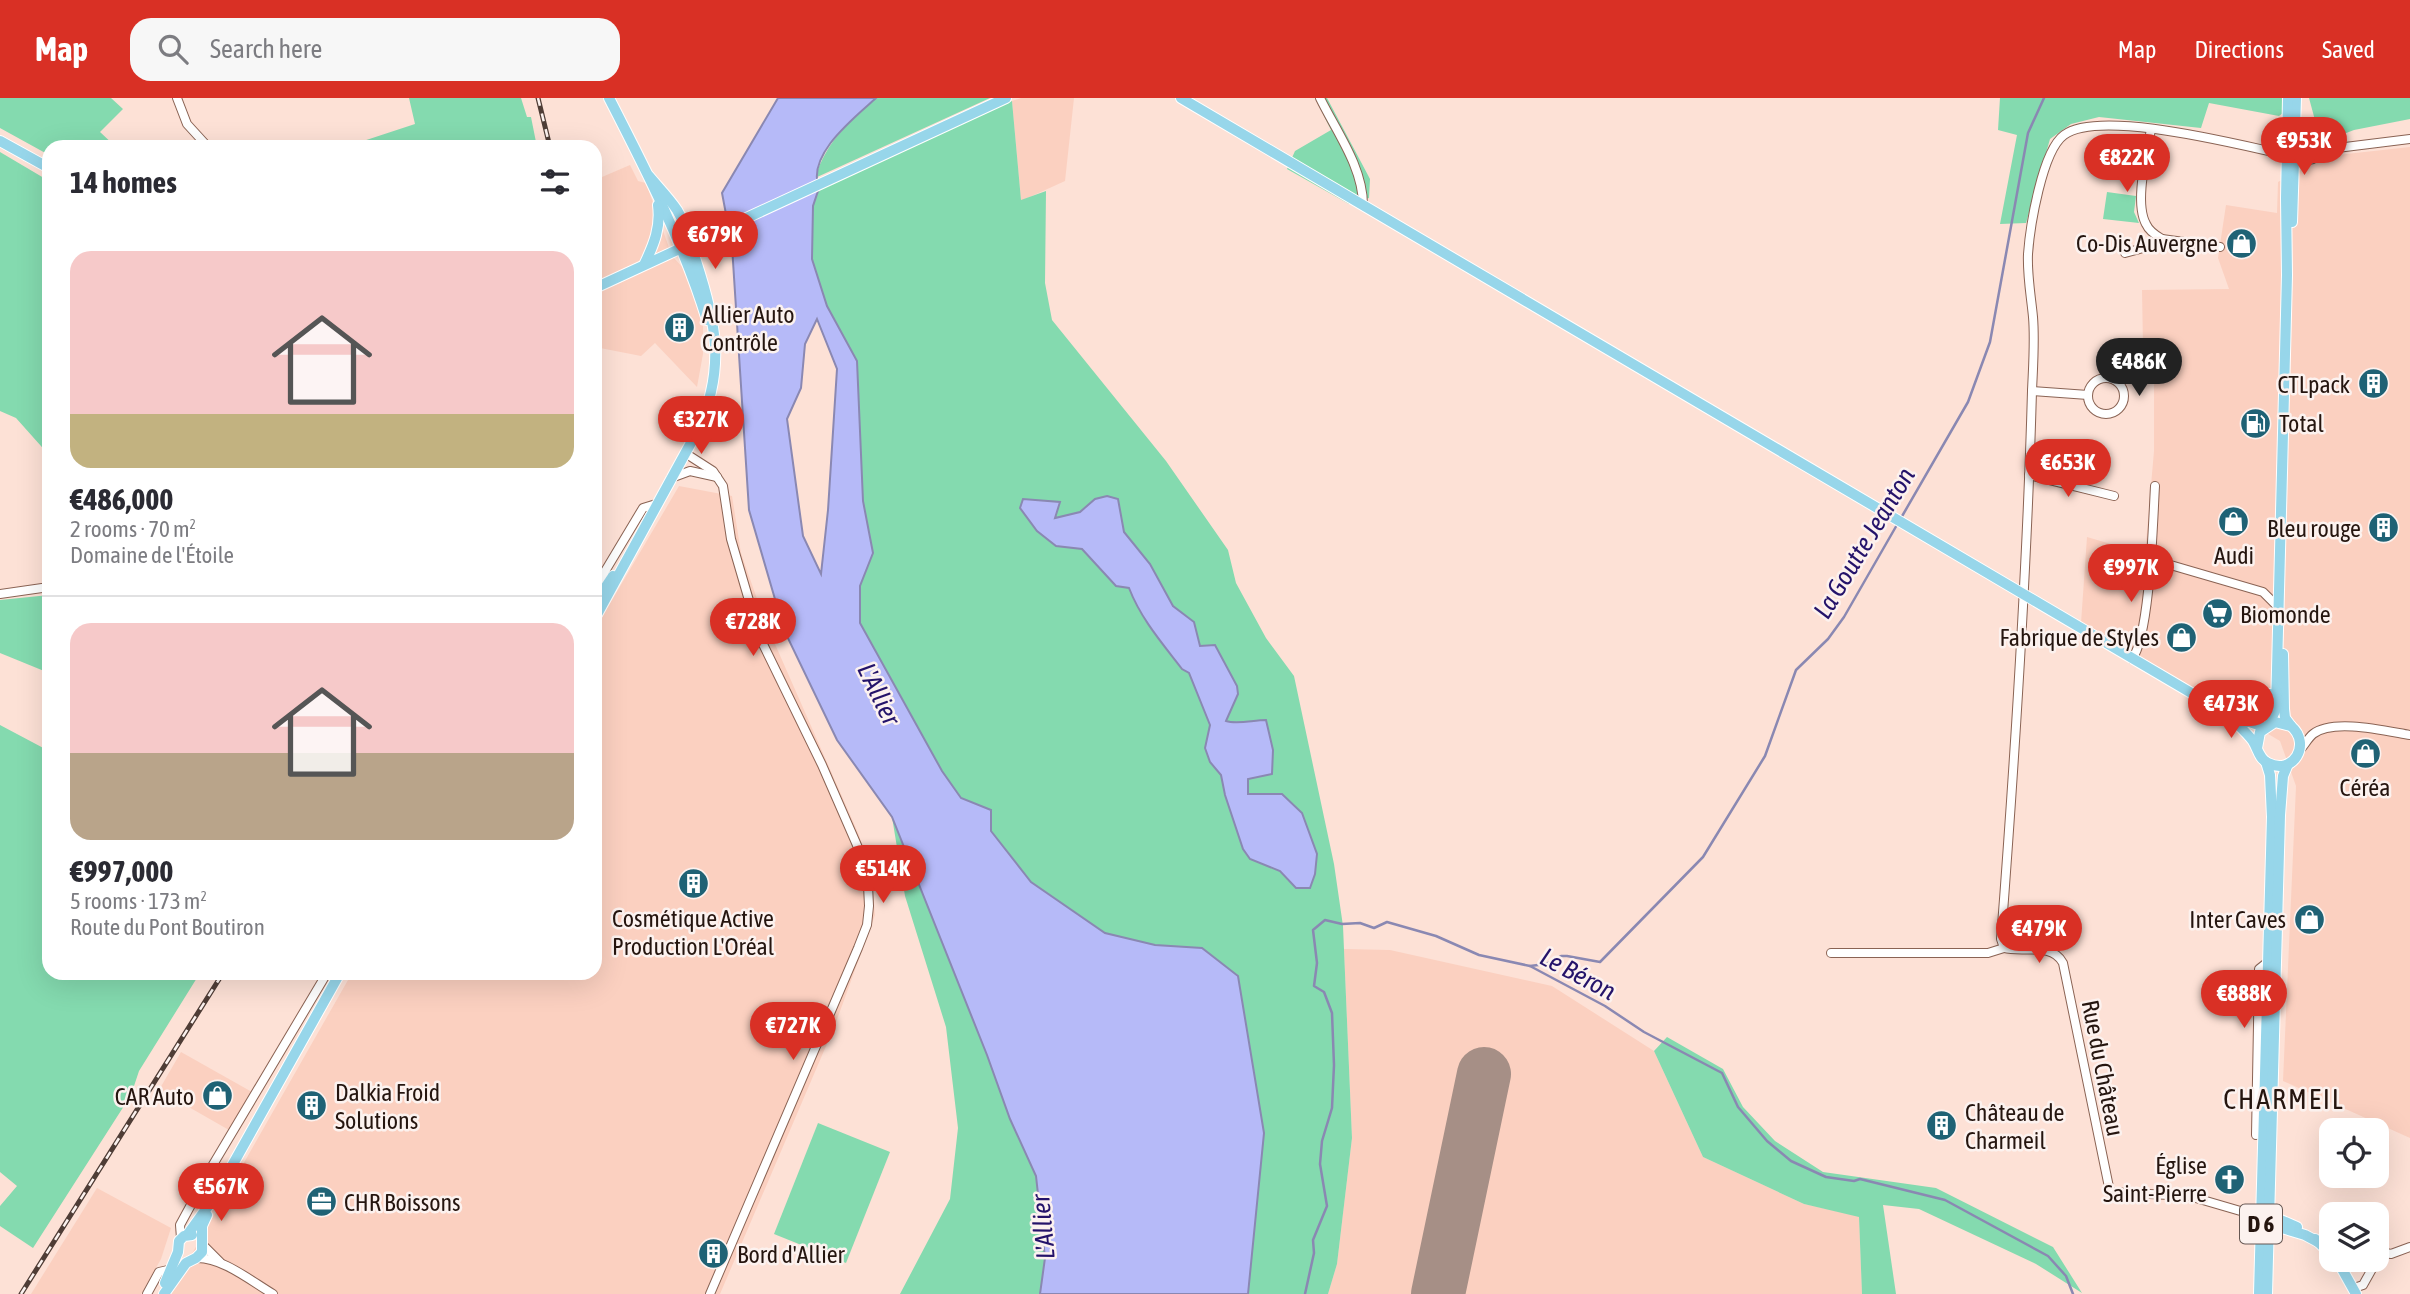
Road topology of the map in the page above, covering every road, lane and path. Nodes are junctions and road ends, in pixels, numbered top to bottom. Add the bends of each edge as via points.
1 (177, 98) edge
2 (609, 98) edge
3 (1006, 98) edge
4 (1181, 98) edge
5 (1321, 98) edge
6 (2288, 98) edge
7 (2297, 98) edge
8 (2151, 129) junction
9 (2291, 134) junction
10 (2410, 139) edge
11 (202, 140) edge
12 (0, 141) edge
13 (2321, 150) junction
14 (2287, 155) junction
15 (2295, 163) junction
16 (42, 164) edge
17 (649, 176) junction
18 (657, 194) junction
19 (1363, 205) junction
20 (2162, 239) junction
21 (692, 242) junction
22 (681, 247) junction
23 (2220, 247) dead end
24 (2125, 253) dead end
25 (645, 263) junction
26 (2287, 275) junction
27 (602, 284) edge
28 (715, 347) junction
29 (2032, 391) junction
30 (2088, 395) junction
31 (685, 453) junction
32 (2029, 475) junction
33 (717, 477) junction
34 (671, 478) junction
35 (2155, 486) dead end
36 (2113, 496) dead end
37 (656, 504) junction
38 (2281, 535) junction
39 (631, 550) junction
40 (2150, 559) junction
41 (602, 576) edge
42 (2278, 582) junction
43 (42, 588) edge
44 (2263, 592) junction
45 (602, 593) edge
46 (0, 594) edge
47 (2024, 594) junction
48 (602, 606) edge
49 (2278, 607) junction
50 (2277, 625) junction
51 (2132, 659) junction
52 (2227, 714) junction
53 (2247, 722) junction
54 (2267, 726) junction
55 (2293, 728) junction
56 (2314, 733) junction
57 (2410, 735) edge
58 (2257, 748) junction
59 (2300, 751) junction
60 (2266, 762) junction
61 (2288, 764) junction
62 (2004, 948) junction
63 (1831, 953) dead end
64 (2272, 962) junction
65 (323, 980) edge
66 (337, 980) edge
67 (2266, 1039) junction
68 (2256, 1135) dead end
69 (214, 1198) junction
70 (2266, 1218) junction
71 (2284, 1229) junction
72 (184, 1236) junction
73 (2268, 1236) junction
74 (202, 1243) junction
75 (2319, 1243) joint
76 (178, 1252) junction
77 (194, 1259) junction
78 (224, 1266) junction
79 (172, 1269) junction
80 (2344, 1272) edge
81 (2369, 1272) edge
82 (2267, 1289) edge
83 (2355, 1291) edge
84 (147, 1294) edge
85 (161, 1294) edge
86 (273, 1294) edge
87 (710, 1294) edge
88 (2259, 1294) edge

1 - 11 street via 187,124
2 - 17 main road
3 - 21 main road
4 - 19 main road
5 - 19 street via 1358,174
6 - 9 main road
7 - 9 main road
8 - 14 street
8 - 20 street via 2141,203 2144,222
8 - 29 street via 2078,129 2052,149 2032,221 2028,256
9 - 13 street
9 - 14 main road
9 - 15 main road
10 - 13 street
12 - 16 main road
13 - 15 street via 2313,159
14 - 15 street
14 - 26 main road
15 - 26 main road
17 - 18 main road
17 - 21 main road via 677,210
18 - 22 main road
18 - 25 main road via 659,226
19 - 47 main road
20 - 23 street
20 - 24 street
21 - 22 main road
21 - 28 main road via 711,307
22 - 25 main road
22 - 28 main road
25 - 27 main road
26 - 38 main road
28 - 31 main road via 710,401
29 - 30 street
29 - 32 street
30 - 30 street via 2094,410 2102,414 2116,411 2125,394 2117,381 2109,378 2093,383
31 - 33 street
31 - 34 main road
32 - 36 street
32 - 47 street
33 - 34 street via 690,471
33 - 87 street via 760,638 863,859 869,906 858,948
34 - 37 main road
35 - 40 street
37 - 39 main road
37 - 41 street via 643,508
38 - 42 main road
38 - 55 main road via 2284,709
39 - 45 main road
39 - 48 main road
40 - 44 street
40 - 51 street via 2144,619
42 - 44 street
42 - 49 main road
43 - 46 street
44 - 49 street
47 - 51 main road
47 - 62 street via 2001,939
49 - 50 main road
50 - 53 main road via 2270,706
50 - 54 main road via 2276,709
51 - 52 main road
52 - 53 main road
52 - 58 main road
53 - 54 main road
54 - 55 main road via 2280,722
54 - 58 main road via 2258,737
55 - 56 street
55 - 59 main road
56 - 57 street via 2342,726
56 - 59 street
58 - 60 main road
59 - 61 main road
60 - 61 main road
60 - 64 main road, D 6 via 2272,817
61 - 64 main road, D 6 via 2283,776
62 - 63 street via 1987,953
62 - 70 street, Rue du Château via 2046,950 2063,963 2110,1192 2189,1196
64 - 67 main road, D 6
64 - 67 street via 2259,969
65 - 72 street via 211,1168 180,1226
66 - 69 main road
67 - 68 street
67 - 70 main road, D 6
67 - 70 main road, D 6
69 - 72 main road
69 - 74 main road via 202,1226
70 - 71 main road
70 - 73 main road, D 6
70 - 75 main road via 2306,1232
70 - 82 street
70 - 88 main road, D 6
71 - 73 main road
71 - 75 main road
72 - 74 main road via 195,1235
72 - 76 main road
73 - 82 main road, D 6
74 - 77 main road via 202,1252
74 - 78 street
76 - 77 main road
76 - 79 main road
77 - 78 street
77 - 85 main road
78 - 86 street
79 - 84 street via 159,1272
79 - 85 main road
80 - 83 main road
81 - 83 street

